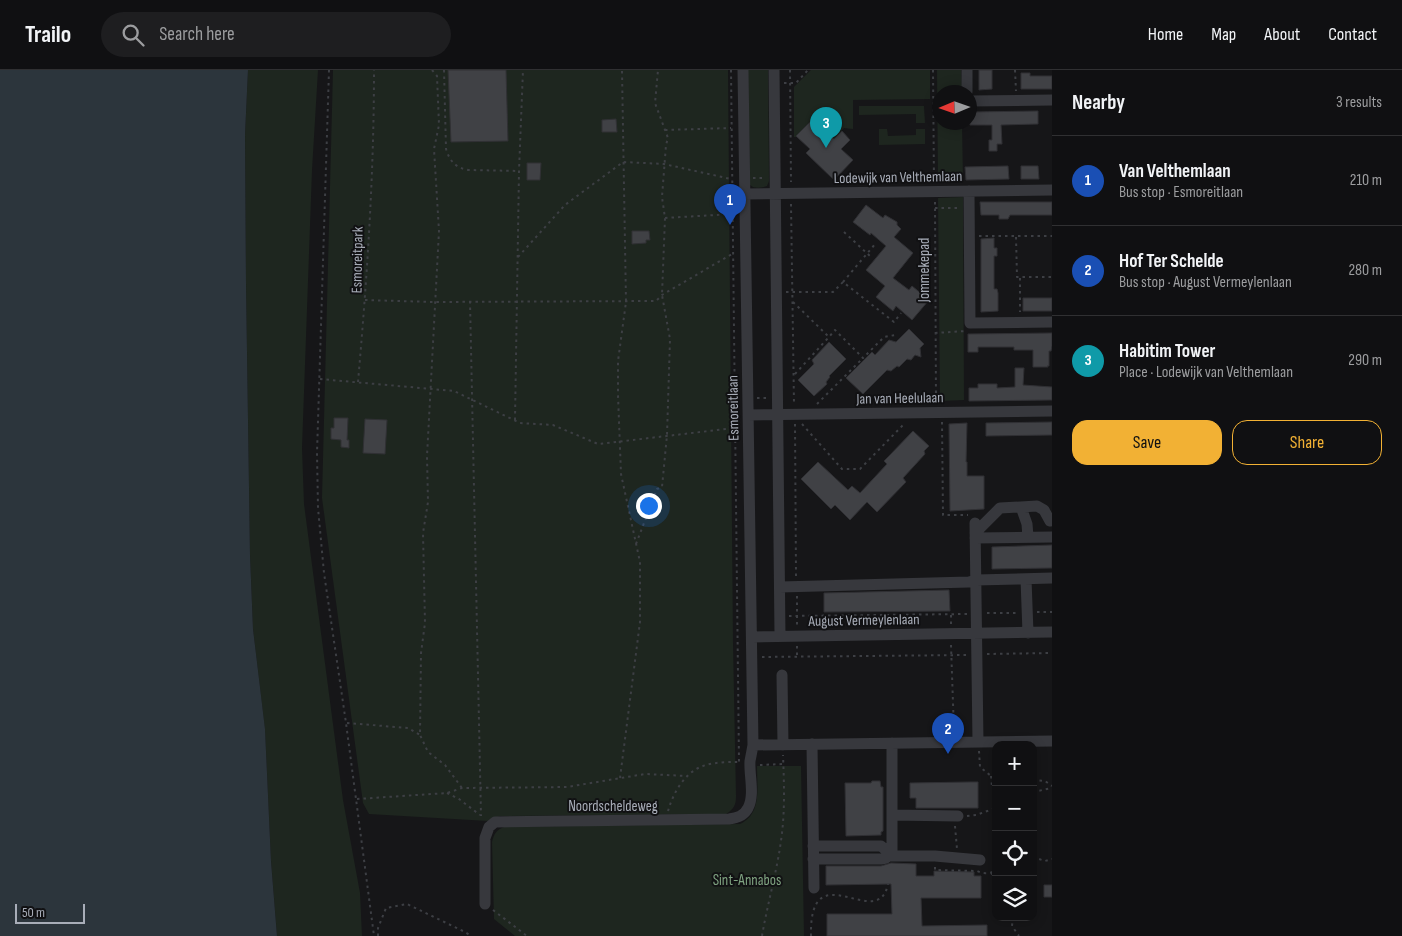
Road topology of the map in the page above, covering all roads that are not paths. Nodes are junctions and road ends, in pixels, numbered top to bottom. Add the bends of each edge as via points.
1 (743, 70) edge
2 (774, 70) edge
3 (967, 70) edge
4 (967, 85) edge
5 (1052, 100) edge
6 (977, 101) edge
7 (1052, 190) edge
8 (969, 191) junction
9 (744, 194) junction
10 (775, 194) junction
11 (1052, 322) edge
12 (1052, 411) edge
13 (778, 414) junction
14 (748, 415) junction
15 (1020, 507) junction
16 (1050, 522) dead end
17 (975, 532) junction
18 (1028, 537) junction
19 (1052, 537) edge
20 (1052, 578) edge
21 (1026, 579) junction
22 (976, 580) junction
23 (780, 587) junction
24 (1052, 632) edge
25 (976, 633) junction
26 (1028, 633) junction
27 (780, 636) junction
28 (752, 637) junction
29 (782, 675) dead end
30 (1052, 741) edge
31 (978, 742) junction
32 (892, 743) junction
33 (812, 744) junction
34 (783, 745) junction
35 (753, 746) junction
36 (892, 815) junction
37 (958, 816) road end
38 (813, 846) junction
39 (814, 859) junction
40 (980, 860) dead end
41 (814, 888) dead end
42 (485, 904) road end

1 - 9 street, Esmoreitlaan
2 - 10 street
3 - 4 street
5 - 6 street
7 - 8 street, Lodewijk van Velthemlaan
8 - 10 street, Lodewijk van Velthemlaan via 933,187 791,190
8 - 11 street via 970,323
9 - 10 street, Lodewijk van Velthemlaan
9 - 14 street, Esmoreitlaan
10 - 13 street
12 - 13 street, Jan van Heelulaan
13 - 14 street, Jan van Heelulaan
13 - 23 street
14 - 28 street, Esmoreitlaan
15 - 16 street via 1037,506 1044,510
15 - 17 street via 1000,508
15 - 18 street
17 - 18 street
17 - 22 street
18 - 19 street
20 - 21 street
21 - 22 street
21 - 26 street
22 - 23 street
22 - 25 street
23 - 27 street
24 - 26 street, August Vermeylenlaan
25 - 26 street, August Vermeylenlaan
25 - 27 street, August Vermeylenlaan
25 - 31 street
27 - 28 street, August Vermeylenlaan
28 - 35 street, Esmoreitlaan
29 - 34 street
30 - 31 street
31 - 32 street
32 - 33 street
32 - 36 street
33 - 34 street
33 - 38 street
34 - 35 street
35 - 42 street, Noordscheldeweg via 744,762 750,802 744,814 736,818 495,822 485,838
36 - 37 street
36 - 40 street via 892,856
38 - 39 street
38 - 39 street via 876,846 885,848 887,852 886,858 881,859
39 - 41 street

